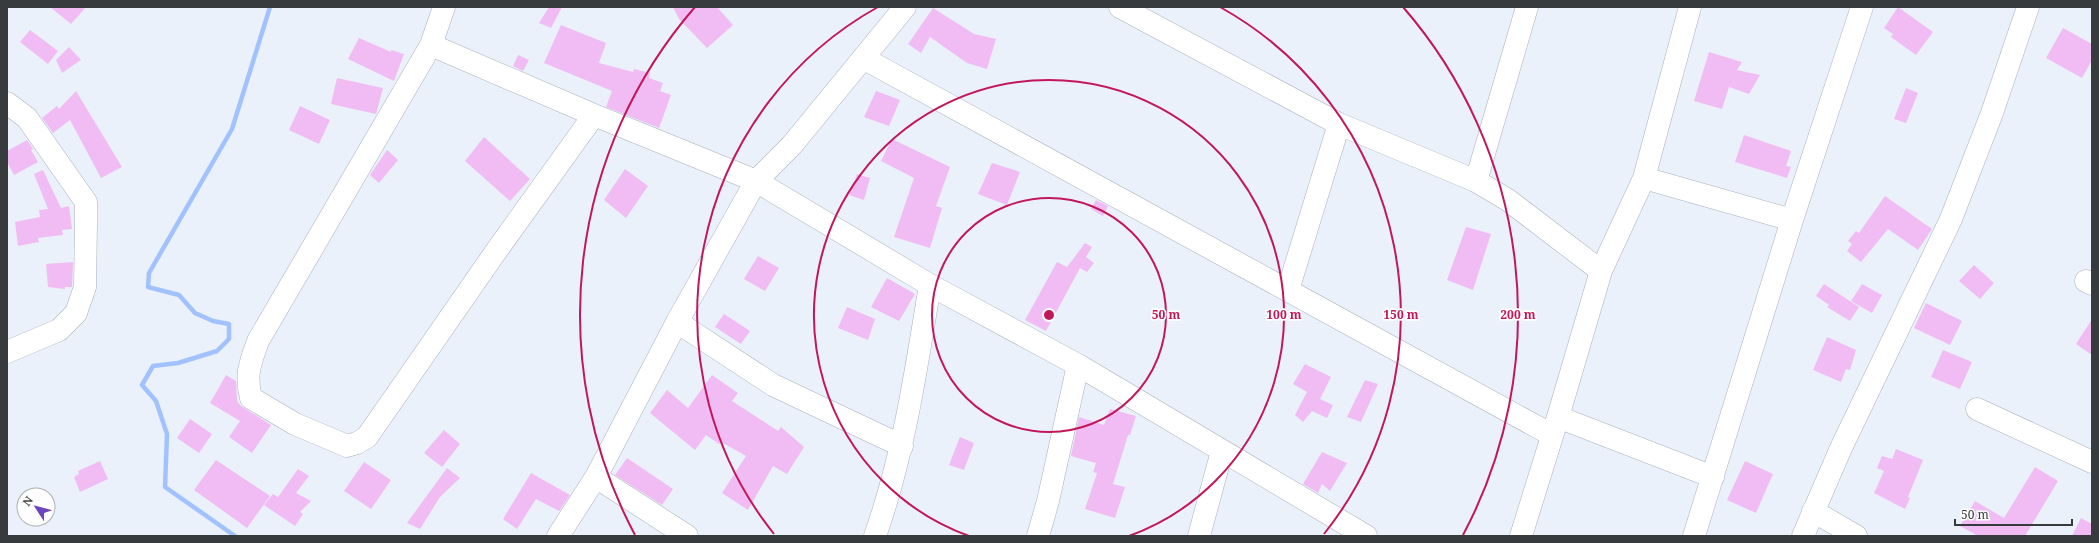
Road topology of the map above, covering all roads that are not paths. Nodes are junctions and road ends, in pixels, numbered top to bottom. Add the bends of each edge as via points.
1 (444, 7) edge
2 (905, 7) edge
3 (1120, 7) edge
4 (1527, 7) edge
5 (1690, 7) edge
6 (1862, 7) edge
7 (2028, 7) edge
8 (431, 45) junction
9 (863, 58) junction
10 (7, 103) edge
11 (594, 115) junction
12 (1340, 124) junction
13 (1644, 178) junction
14 (756, 181) junction
15 (1476, 181) junction
16 (1792, 220) junction
17 (1600, 271) junction
18 (930, 285) junction
19 (1288, 290) junction
20 (677, 322) junction
21 (7, 352) edge
22 (1078, 365) junction
23 (1977, 408) dead end
24 (1555, 426) junction
25 (902, 446) junction
26 (1222, 451) junction
27 (2092, 462) edge
28 (596, 477) junction
29 (1713, 477) junction
30 (1813, 511) junction
31 (1362, 535) edge
32 (558, 536) edge
33 (687, 536) edge
34 (875, 536) edge
35 (1038, 536) edge
36 (1198, 536) edge
37 (1521, 536) edge
38 (1694, 536) edge
39 (1803, 536) edge
40 (1856, 536) edge

1 - 8 street
2 - 9 street
3 - 12 street
4 - 15 street
5 - 13 street
6 - 16 street
7 - 30 street via 1992,113 1951,219
8 - 11 street
8 - 11 street via 258,341 247,382 251,398 295,424 347,446 367,438
9 - 14 street via 792,145
9 - 19 street
10 - 21 street via 27,118 86,202 86,224 85,287 76,313 59,330
11 - 14 street
12 - 15 street
12 - 19 street
13 - 16 street
13 - 17 street
14 - 18 street
14 - 20 street
15 - 17 street via 1508,200
16 - 29 street
17 - 24 street
18 - 22 street
18 - 25 street
19 - 24 street
20 - 25 street via 773,385
20 - 28 street
22 - 26 street
22 - 35 street
23 - 27 street
24 - 29 street
24 - 37 street
25 - 34 street via 890,494
26 - 31 street
26 - 36 street
28 - 32 street
28 - 33 street
29 - 38 street
30 - 39 street
30 - 40 street

